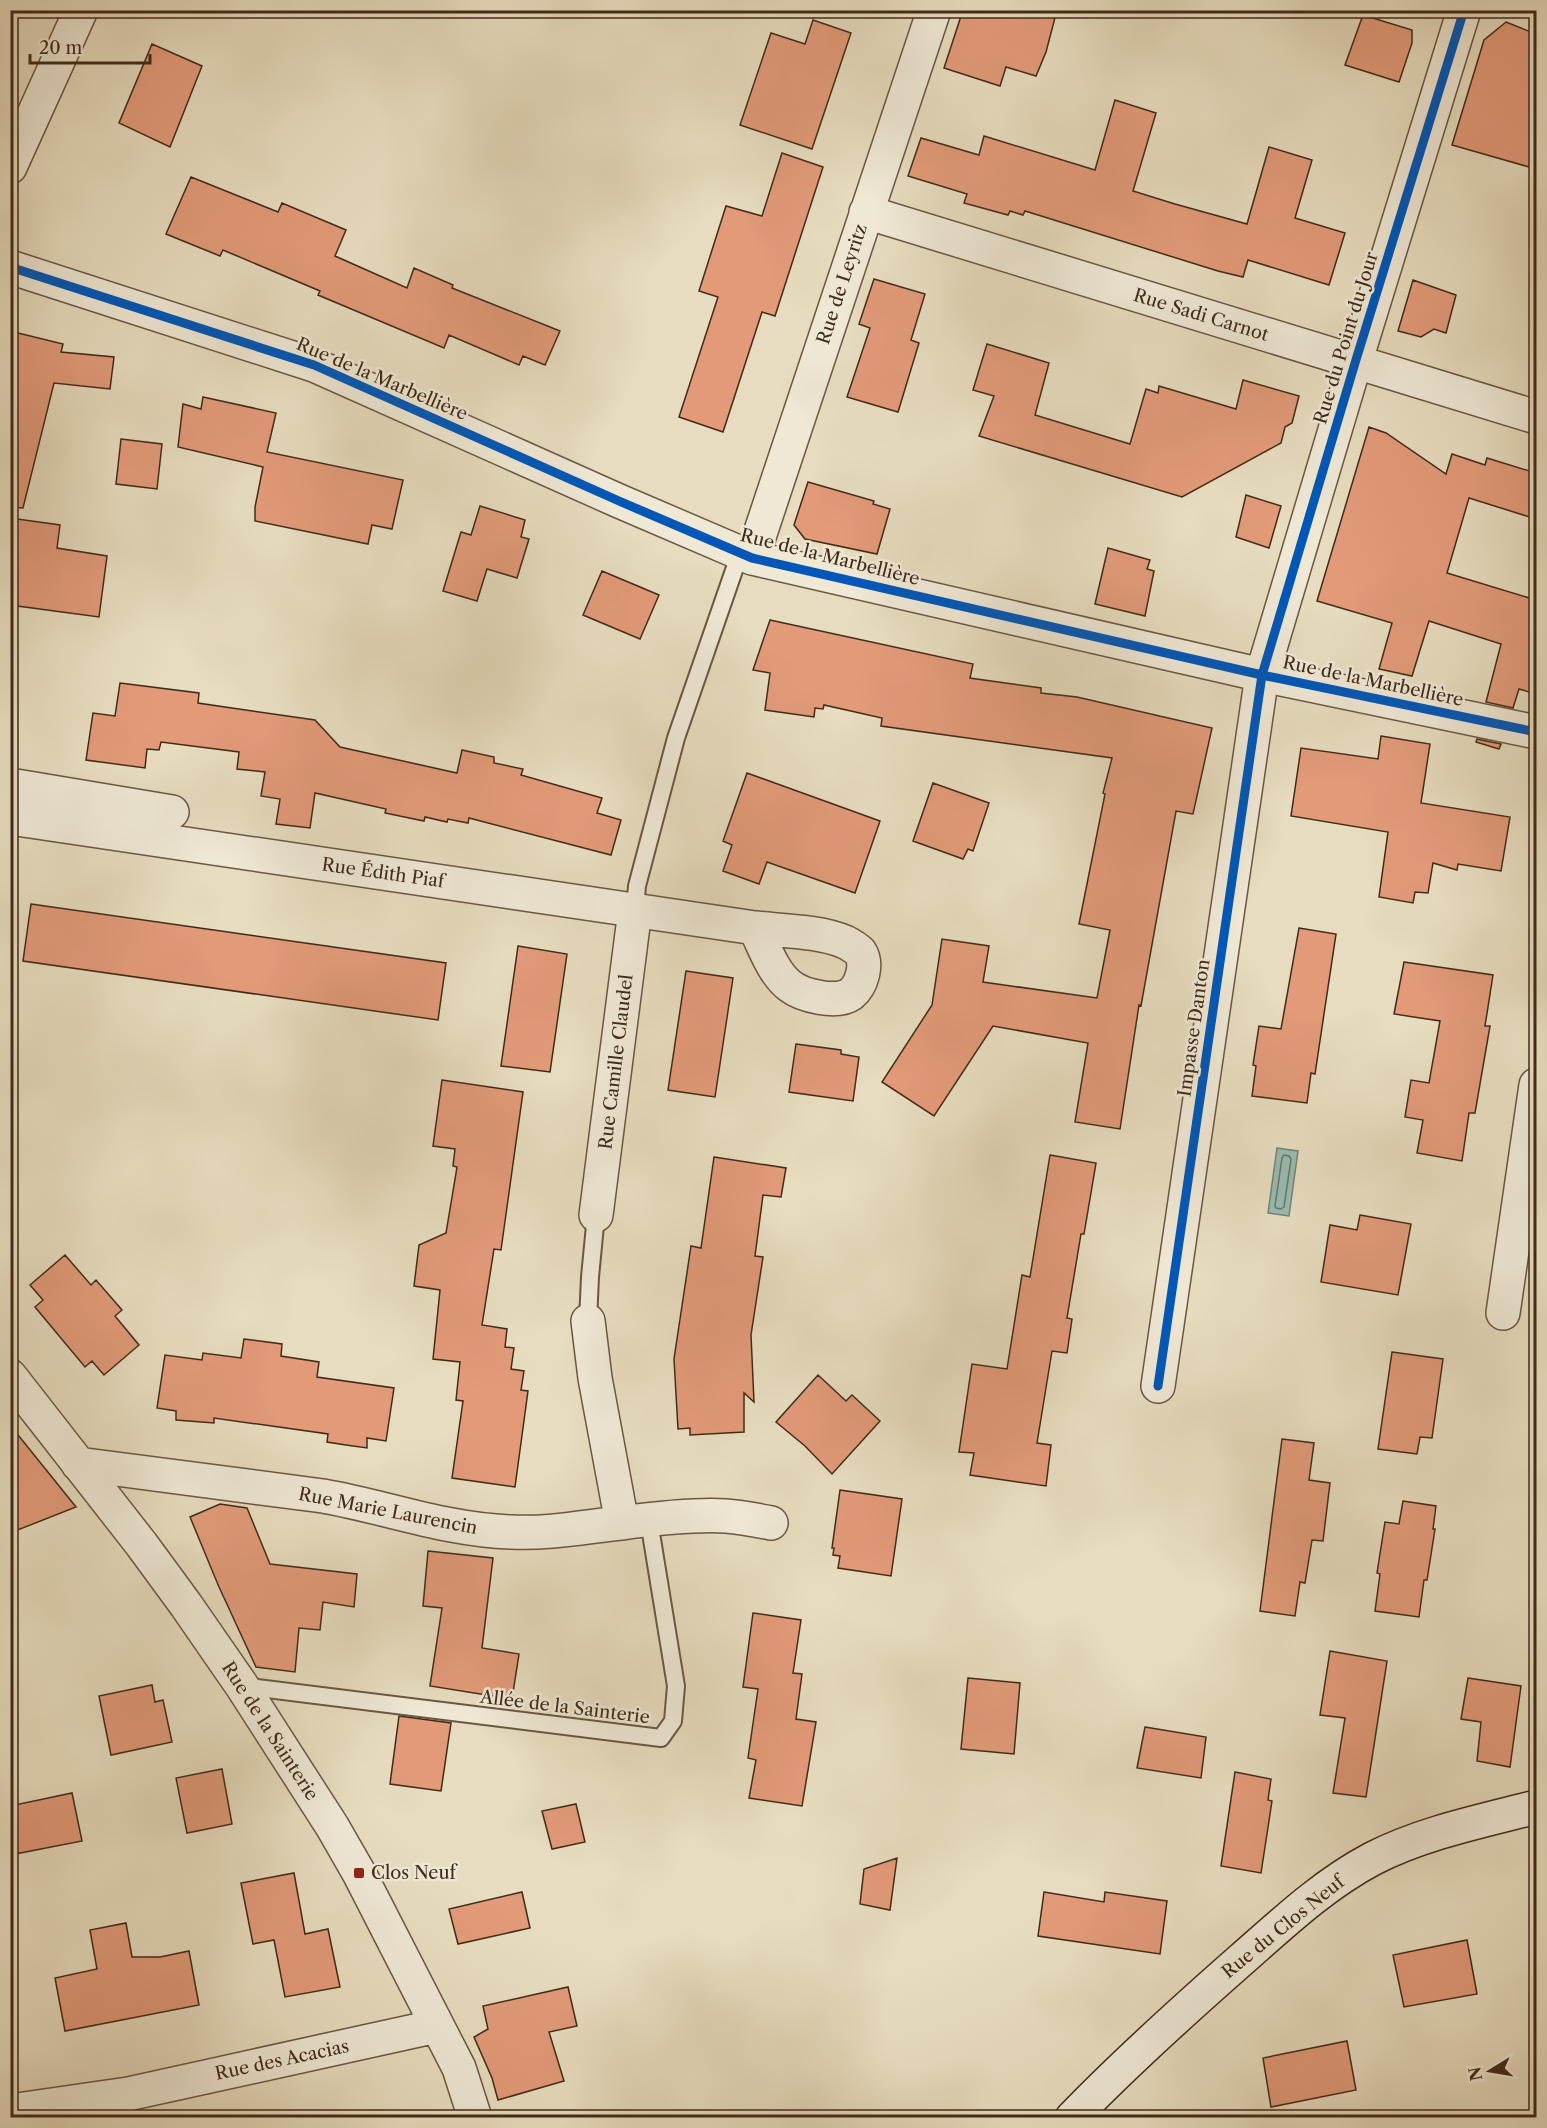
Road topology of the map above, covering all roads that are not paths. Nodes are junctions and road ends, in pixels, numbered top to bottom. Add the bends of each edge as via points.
1 (81, 10) edge
2 (934, 10) edge
3 (1464, 10) edge
4 (10, 167) edge
5 (866, 212) junction
6 (10, 267) edge
7 (1355, 363) junction
8 (1536, 417) edge
9 (746, 555) junction
10 (1262, 675) junction
11 (1536, 732) edge
12 (10, 785) edge
13 (172, 812) dead end
14 (10, 818) edge
15 (635, 910) junction
16 (755, 928) dead end
17 (1536, 1085) edge
18 (596, 1215) joint
19 (1503, 1313) dead end
20 (588, 1320) joint
21 (10, 1376) edge
22 (1158, 1386) dead end
23 (78, 1464) junction
24 (636, 1522) junction
25 (771, 1523) dead end
26 (242, 1686) junction
27 (1536, 1807) edge
28 (437, 2026) junction
29 (130, 2106) edge
30 (10, 2111) edge
31 (475, 2118) edge
32 (1072, 2118) edge

1 - 4 street
2 - 5 street, Rue de Leyritz
3 - 7 street, Rue du Point du Jour
5 - 7 street, Rue Sadi Carnot
5 - 9 street, Rue de Leyritz
6 - 9 street, Rue de la Marbellière via 314,365
7 - 8 street, Rue Sadi Carnot
7 - 10 street, Rue du Point du Jour
9 - 10 street, Rue de la Marbellière
9 - 15 lane via 676,738
10 - 11 street, Rue de la Marbellière
10 - 22 street, Impasse Danton
12 - 13 street
14 - 15 street, Rue Édith Piaf
15 - 16 street, Rue Édith Piaf
15 - 18 street, Rue Camille Claudel
17 - 19 street
18 - 20 lane
20 - 24 street via 595,1378
21 - 23 street, Rue de la Sainterie
23 - 24 street, Rue Marie Laurencin via 323,1496 463,1528 542,1532
23 - 26 street, Rue de la Sainterie via 142,1545
24 - 25 street, Rue Marie Laurencin via 724,1516
24 - 26 lane, Allée de la Sainterie via 676,1686 673,1721 661,1738
26 - 28 street, Rue de la Sainterie via 359,1873
27 - 32 street, Rue du Clos Neuf via 1443,1832 1373,1859 1344,1875 1308,1901 1202,1994
28 - 29 street, Rue des Acacias
28 - 31 street, Rue de la Sainterie via 459,2068
29 - 30 street, Rue des Acacias

